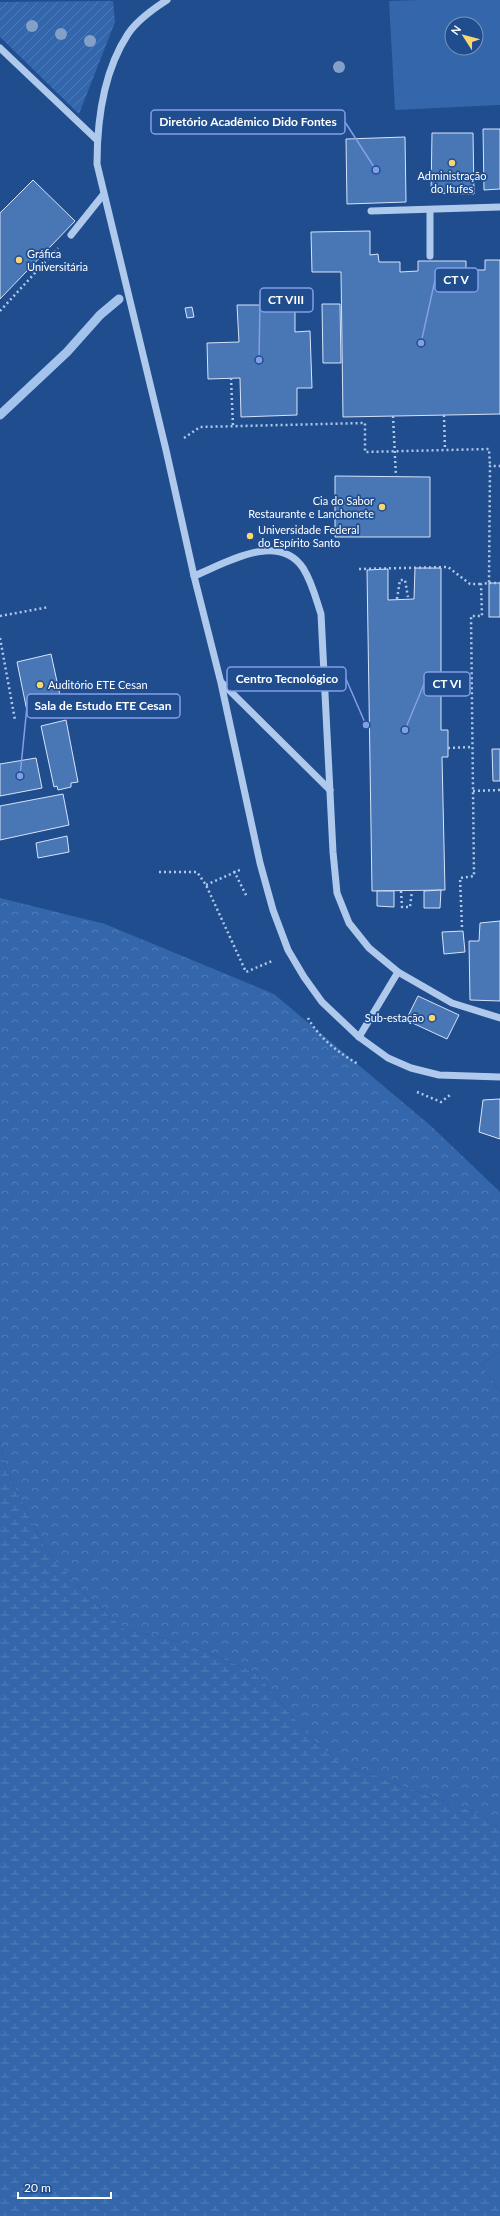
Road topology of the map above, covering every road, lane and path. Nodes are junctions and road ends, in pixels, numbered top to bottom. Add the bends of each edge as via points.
1 (167, 0) edge
2 (0, 48) edge
3 (97, 140) junction
4 (103, 196) junction
5 (500, 208) edge
6 (430, 210) junction
7 (371, 211) dead end
8 (71, 235) joint
9 (430, 256) dead end
10 (0, 311) edge
11 (231, 378) dead end
12 (444, 415) dead end
13 (393, 416) dead end
14 (233, 426) junction
15 (166, 450) junction
16 (445, 450) junction
17 (394, 451) junction
18 (490, 466) junction
19 (500, 466) edge
20 (396, 477) dead end
21 (359, 569) dead end
22 (194, 576) junction
23 (489, 583) junction
24 (500, 583) edge
25 (481, 584) junction
26 (408, 597) dead end
27 (397, 599) dead end
28 (49, 607) dead end
29 (0, 616) edge
30 (0, 638) edge
31 (221, 683) junction
32 (15, 720) dead end
33 (472, 747) junction
34 (448, 748) dead end
35 (330, 790) junction
36 (500, 790) edge
37 (473, 791) junction
38 (260, 863) junction
39 (158, 872) dead end
40 (206, 885) junction
41 (401, 891) dead end
42 (412, 891) dead end
43 (462, 927) dead end
44 (278, 959) dead end
45 (398, 972) junction
46 (500, 1018) edge
47 (359, 1037) junction
48 (500, 1077) edge

1 - 3 street via 149,12 128,34 115,60 99,116
2 - 3 street
3 - 4 street via 97,164
4 - 8 street
4 - 15 street
5 - 6 street
6 - 7 street
6 - 9 street
8 - 10 path
11 - 14 path
12 - 16 path
13 - 17 path
14 - 15 path via 200,427
14 - 17 path via 365,423 366,452
15 - 22 street
16 - 17 path
16 - 18 path via 489,449
17 - 20 path
18 - 19 path
18 - 23 path
21 - 25 path via 448,567 470,584
22 - 31 street
22 - 35 street via 260,550 277,550 291,556 303,568 314,589 321,614
23 - 24 path
23 - 25 path
25 - 33 path via 482,616 471,616
26 - 27 path via 405,580 400,580
28 - 29 path
30 - 32 path
31 - 35 street
31 - 38 street
33 - 34 path
33 - 37 path
35 - 45 street via 337,893 349,923 369,948
36 - 37 path
37 - 43 path via 474,876 460,878
38 - 40 path
38 - 47 street via 273,910 292,957 322,1002
39 - 40 path via 197,872
40 - 44 path via 246,972
41 - 42 path via 402,907 410,907
45 - 46 street via 452,1003
45 - 47 street
47 - 48 street via 388,1058 411,1068 439,1075

